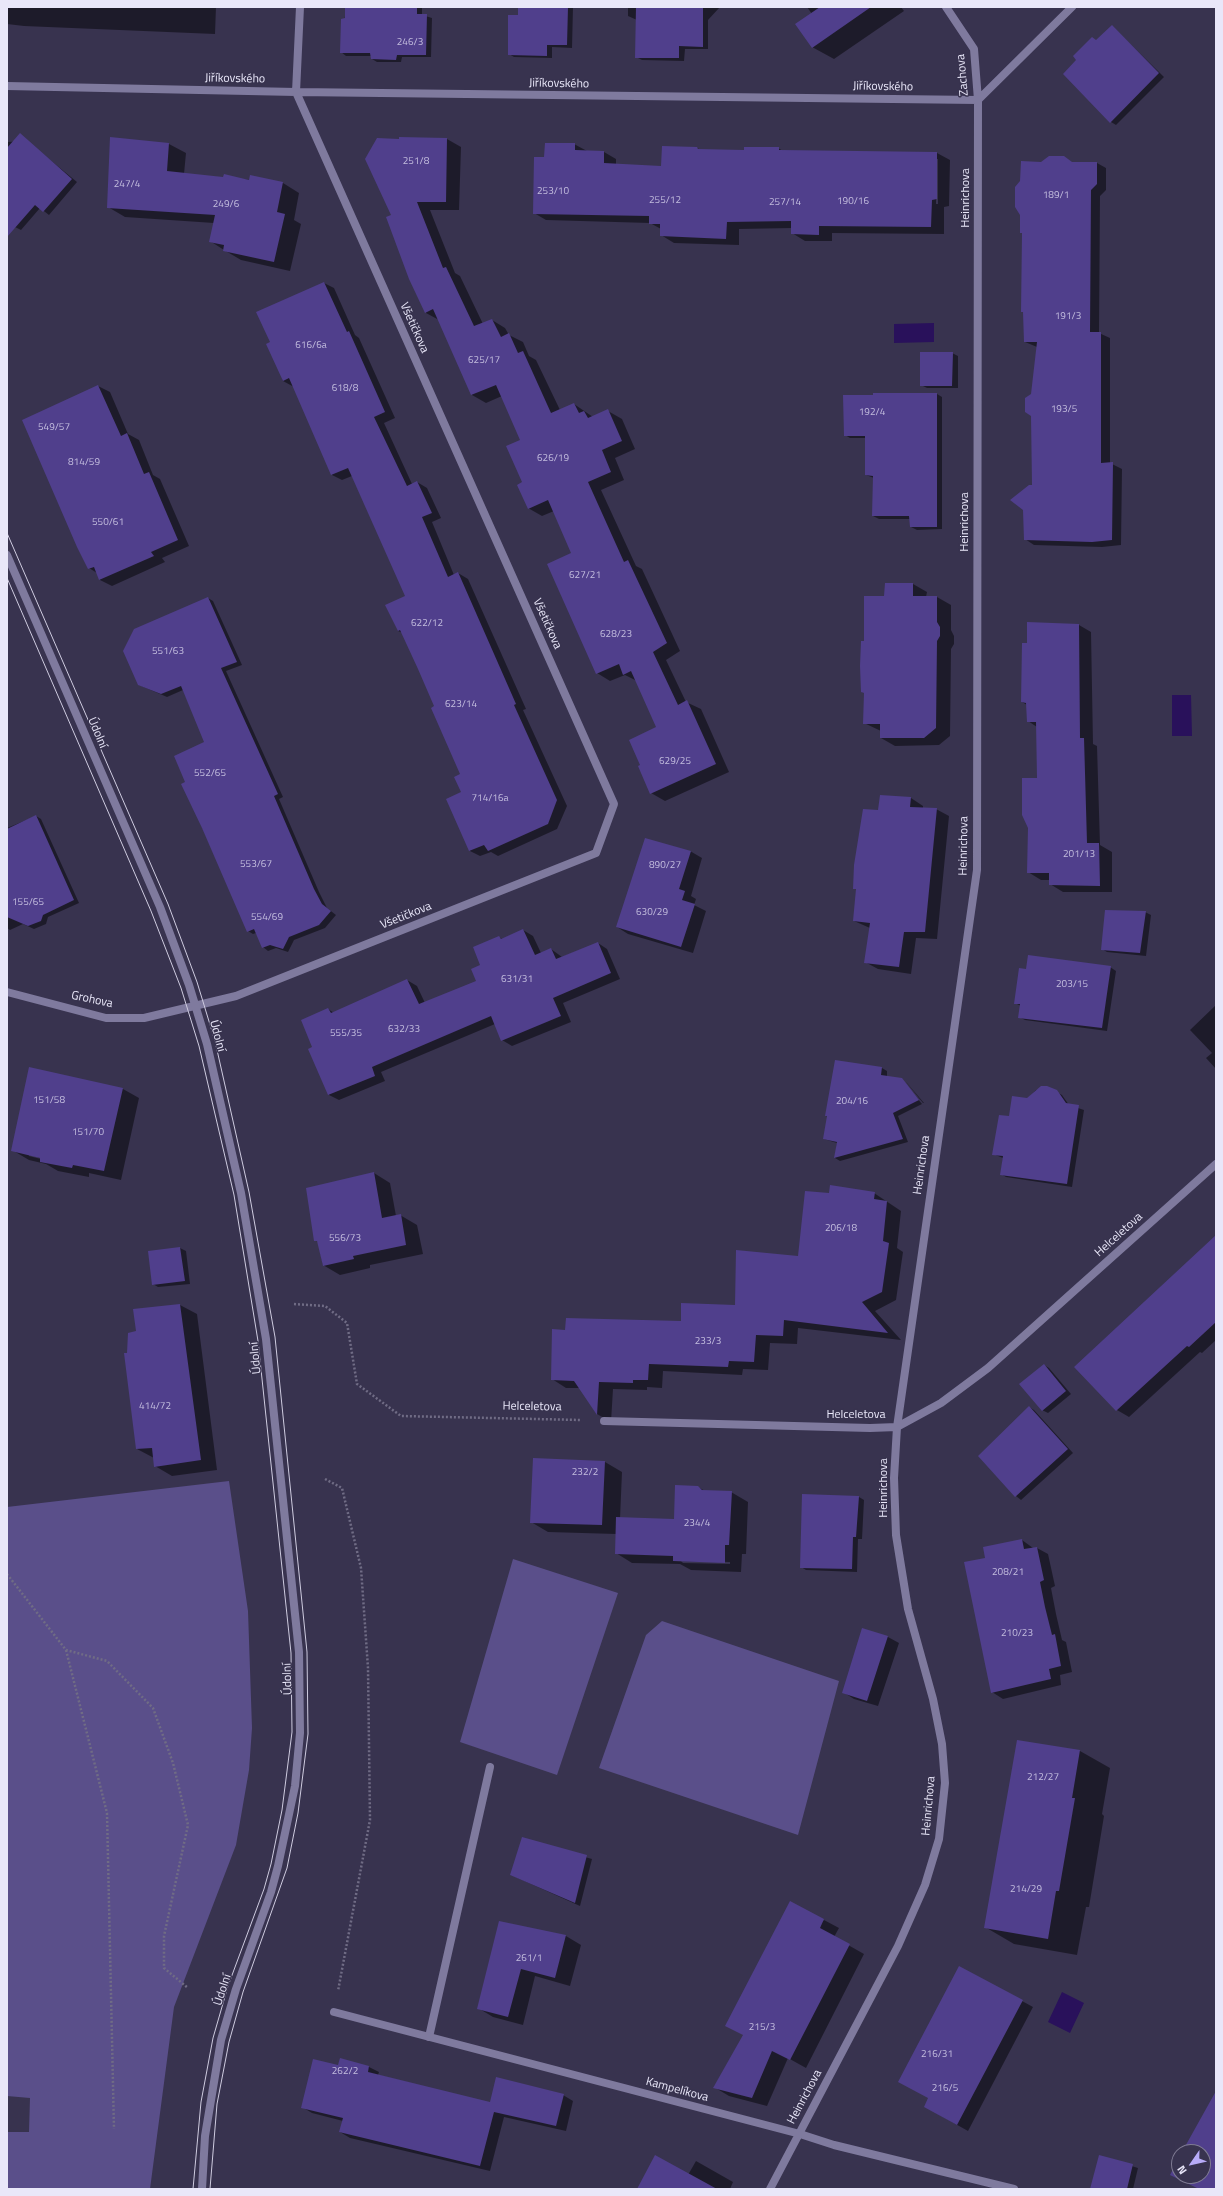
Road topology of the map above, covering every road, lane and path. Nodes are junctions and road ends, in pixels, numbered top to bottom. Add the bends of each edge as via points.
1 (300, 7) edge
2 (946, 7) edge
3 (1072, 7) edge
4 (7, 86) edge
5 (296, 92) junction
6 (978, 100) junction
7 (7, 555) edge
8 (7, 992) edge
9 (196, 1006) junction
10 (1216, 1164) edge
11 (294, 1304) dead end
12 (604, 1420) joint
13 (897, 1427) junction
14 (325, 1479) dead end
15 (7, 1574) edge
16 (66, 1650) junction
17 (490, 1767) dead end
18 (188, 1988) dead end
19 (334, 2012) joint
20 (429, 2037) junction
21 (114, 2129) dead end
22 (800, 2134) junction
23 (202, 2189) edge
24 (770, 2189) edge
25 (1014, 2189) edge

1 - 5 street, Všetičkova
2 - 6 street, Zachova via 974,49
3 - 6 street
4 - 5 street, Jiříkovského
5 - 6 street, Jiříkovského
5 - 9 street, Všetičkova via 614,804 596,853 236,996
6 - 13 street, Heinrichova via 977,870
7 - 9 street, Údolní via 160,907
8 - 9 street, Grohova via 106,1018 144,1018
9 - 23 street, Údolní via 240,1186 261,1299 301,1677 300,1733 290,1812 271,1892 221,2040 205,2136
10 - 13 street, Helceletova via 988,1368 941,1402
11 - 12 path, Helceletova via 325,1306 347,1323 357,1384 401,1416
12 - 13 street, Helceletova
13 - 22 street, Heinrichova via 894,1478 896,1535 908,1609 933,1699 942,1744 945,1783 938,1839 925,1885 898,1946
14 - 19 path via 342,1488 361,1568 368,1668 370,1820
15 - 16 path
16 - 18 path via 107,1662 153,1708 173,1763 188,1825 164,1936 164,1968
16 - 21 path via 107,1813
17 - 20 street
19 - 20 street, Kampelíkova
20 - 22 street, Kampelíkova
22 - 24 street, Heinrichova
22 - 25 street, Kampelíkova via 834,2145

